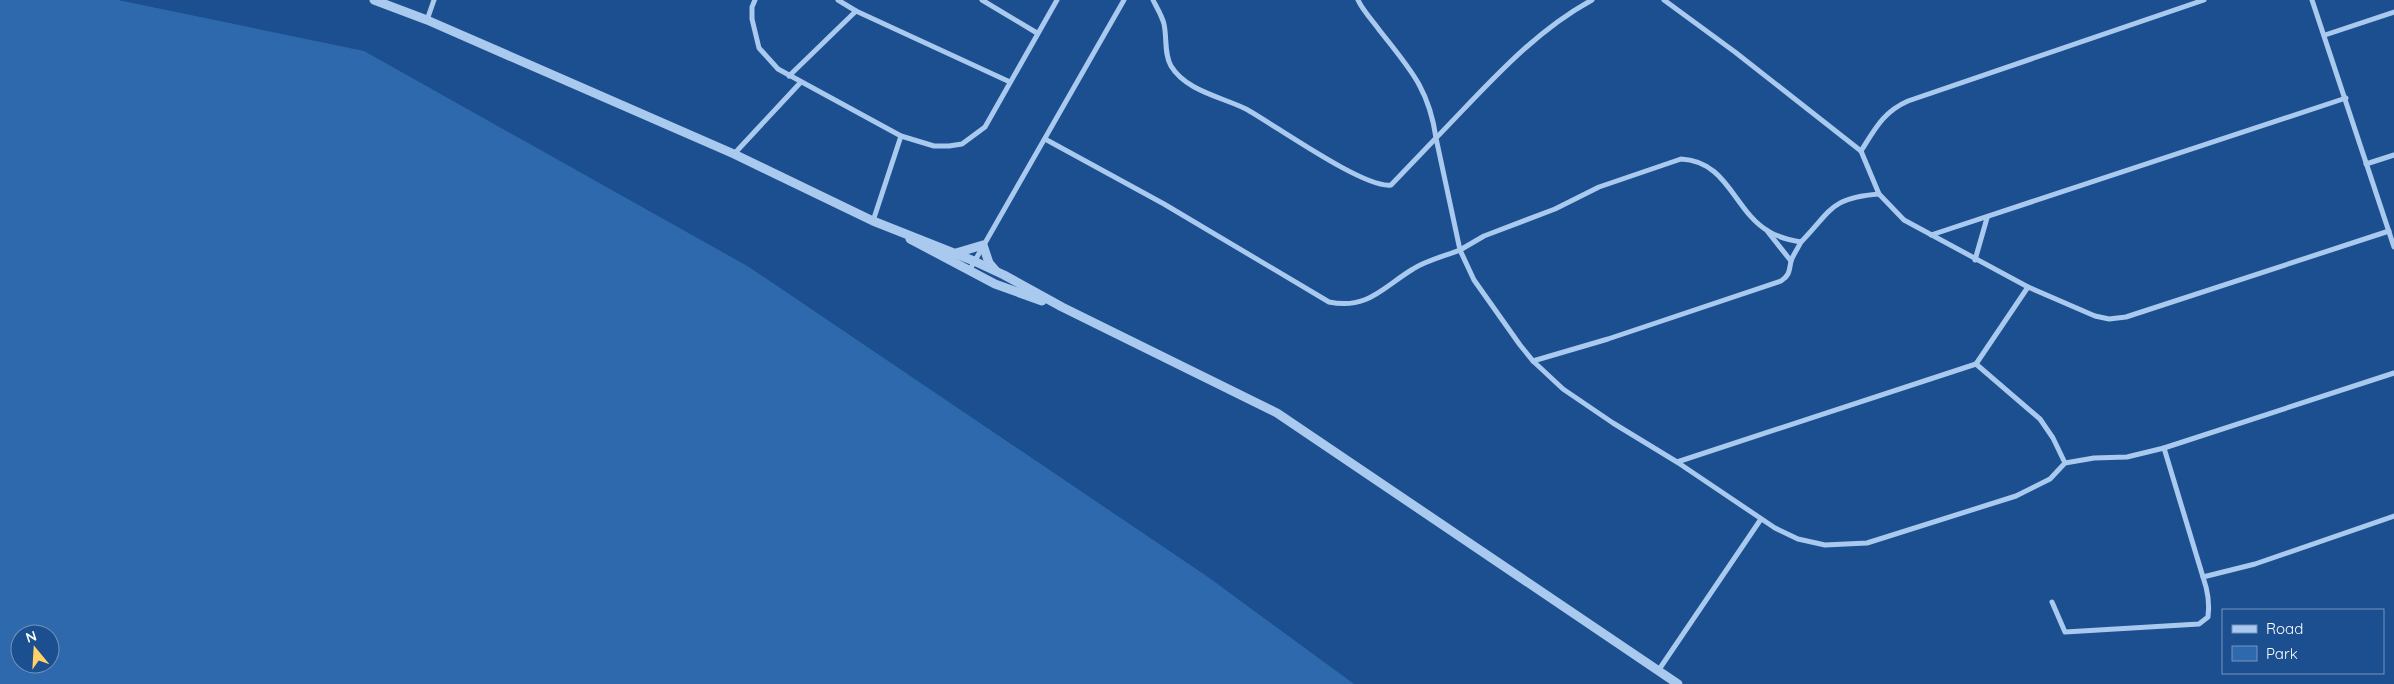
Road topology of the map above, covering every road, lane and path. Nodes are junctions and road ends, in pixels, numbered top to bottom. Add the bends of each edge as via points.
1 (374, 0) edge
2 (434, 0) edge
3 (755, 0) edge
4 (838, 0) edge
5 (982, 0) edge
6 (1057, 0) edge
7 (1124, 0) edge
8 (1153, 0) edge
9 (1354, 0) edge
10 (1592, 0) edge
11 (1664, 0) edge
12 (2204, 0) edge
13 (2312, 0) edge
14 (1359, 3) edge
15 (856, 11) junction
16 (2394, 12) edge
17 (426, 20) junction
18 (1037, 33) junction
19 (2325, 35) junction
20 (789, 76) junction
21 (800, 82) junction
22 (1010, 82) junction
23 (2346, 98) junction
24 (901, 136) junction
25 (1436, 138) junction
26 (1045, 139) junction
27 (1861, 151) junction
28 (734, 154) junction
29 (2394, 155) edge
30 (2366, 164) junction
31 (1879, 194) junction
32 (1987, 218) junction
33 (873, 221) junction
34 (897, 230) junction
35 (1767, 231) junction
36 (2389, 231) junction
37 (1931, 235) junction
38 (1801, 242) junction
39 (983, 245) junction
40 (2394, 246) edge
41 (1460, 250) junction
42 (956, 253) junction
43 (1976, 260) junction
44 (974, 261) junction
45 (1791, 262) junction
46 (969, 271) junction
47 (996, 271) junction
48 (2028, 288) junction
49 (1062, 307) junction
50 (1533, 361) junction
51 (1976, 364) junction
52 (2394, 373) edge
53 (2164, 448) junction
54 (1678, 462) junction
55 (2065, 463) junction
56 (2394, 516) edge
57 (1761, 519) junction
58 (2203, 577) junction
59 (2052, 602) dead end
60 (1658, 670) junction
61 (1678, 684) edge

1 - 17 street
2 - 17 street
3 - 20 street via 752,19 759,48
4 - 15 street
5 - 18 street
6 - 18 street
7 - 26 street
8 - 25 street via 1165,26 1171,66 1180,76 1203,92 1245,109 1347,170 1379,184 1391,185
9 - 14 street
10 - 25 street via 1520,53
11 - 27 street
12 - 27 street via 1895,106 1883,116
13 - 19 street
14 - 25 street via 1418,80 1427,98
15 - 20 street
15 - 22 street
16 - 19 street
17 - 28 street
18 - 22 street
19 - 23 street
20 - 21 street
21 - 24 street
21 - 28 street
22 - 24 street via 985,127 962,144 934,146
23 - 30 street
23 - 32 street
24 - 33 street
25 - 41 street
26 - 39 street
26 - 41 street via 1164,204 1330,302 1359,304 1414,268
27 - 31 street
28 - 33 street
29 - 30 street
30 - 36 street
31 - 37 street via 1904,220
31 - 38 street via 1846,199 1824,215
32 - 37 street
32 - 43 street
33 - 34 street
34 - 42 street
34 - 46 street
35 - 38 street
35 - 41 street via 1709,167 1694,160 1681,159 1599,187 1555,209 1484,236
35 - 45 street
36 - 40 street
36 - 48 street via 2126,317 2109,319 2095,316
37 - 43 street
38 - 45 street
39 - 42 street
39 - 44 street
39 - 47 street via 989,263
41 - 50 street via 1474,280
42 - 44 street
43 - 48 street
44 - 46 street
44 - 47 street
45 - 50 street via 1791,270 1781,281
46 - 49 street via 995,284
47 - 49 street
48 - 51 street
49 - 60 street via 1277,412
50 - 54 street via 1563,389
51 - 54 street
51 - 55 street via 2040,419
52 - 53 street
53 - 55 street via 2127,457
53 - 58 street
54 - 57 street
55 - 57 street via 2050,478 2016,496 1867,543 1825,545 1798,539
56 - 58 street via 2255,564
57 - 60 street
58 - 59 street via 2209,606 2208,617 2199,624 2065,632
60 - 61 street

